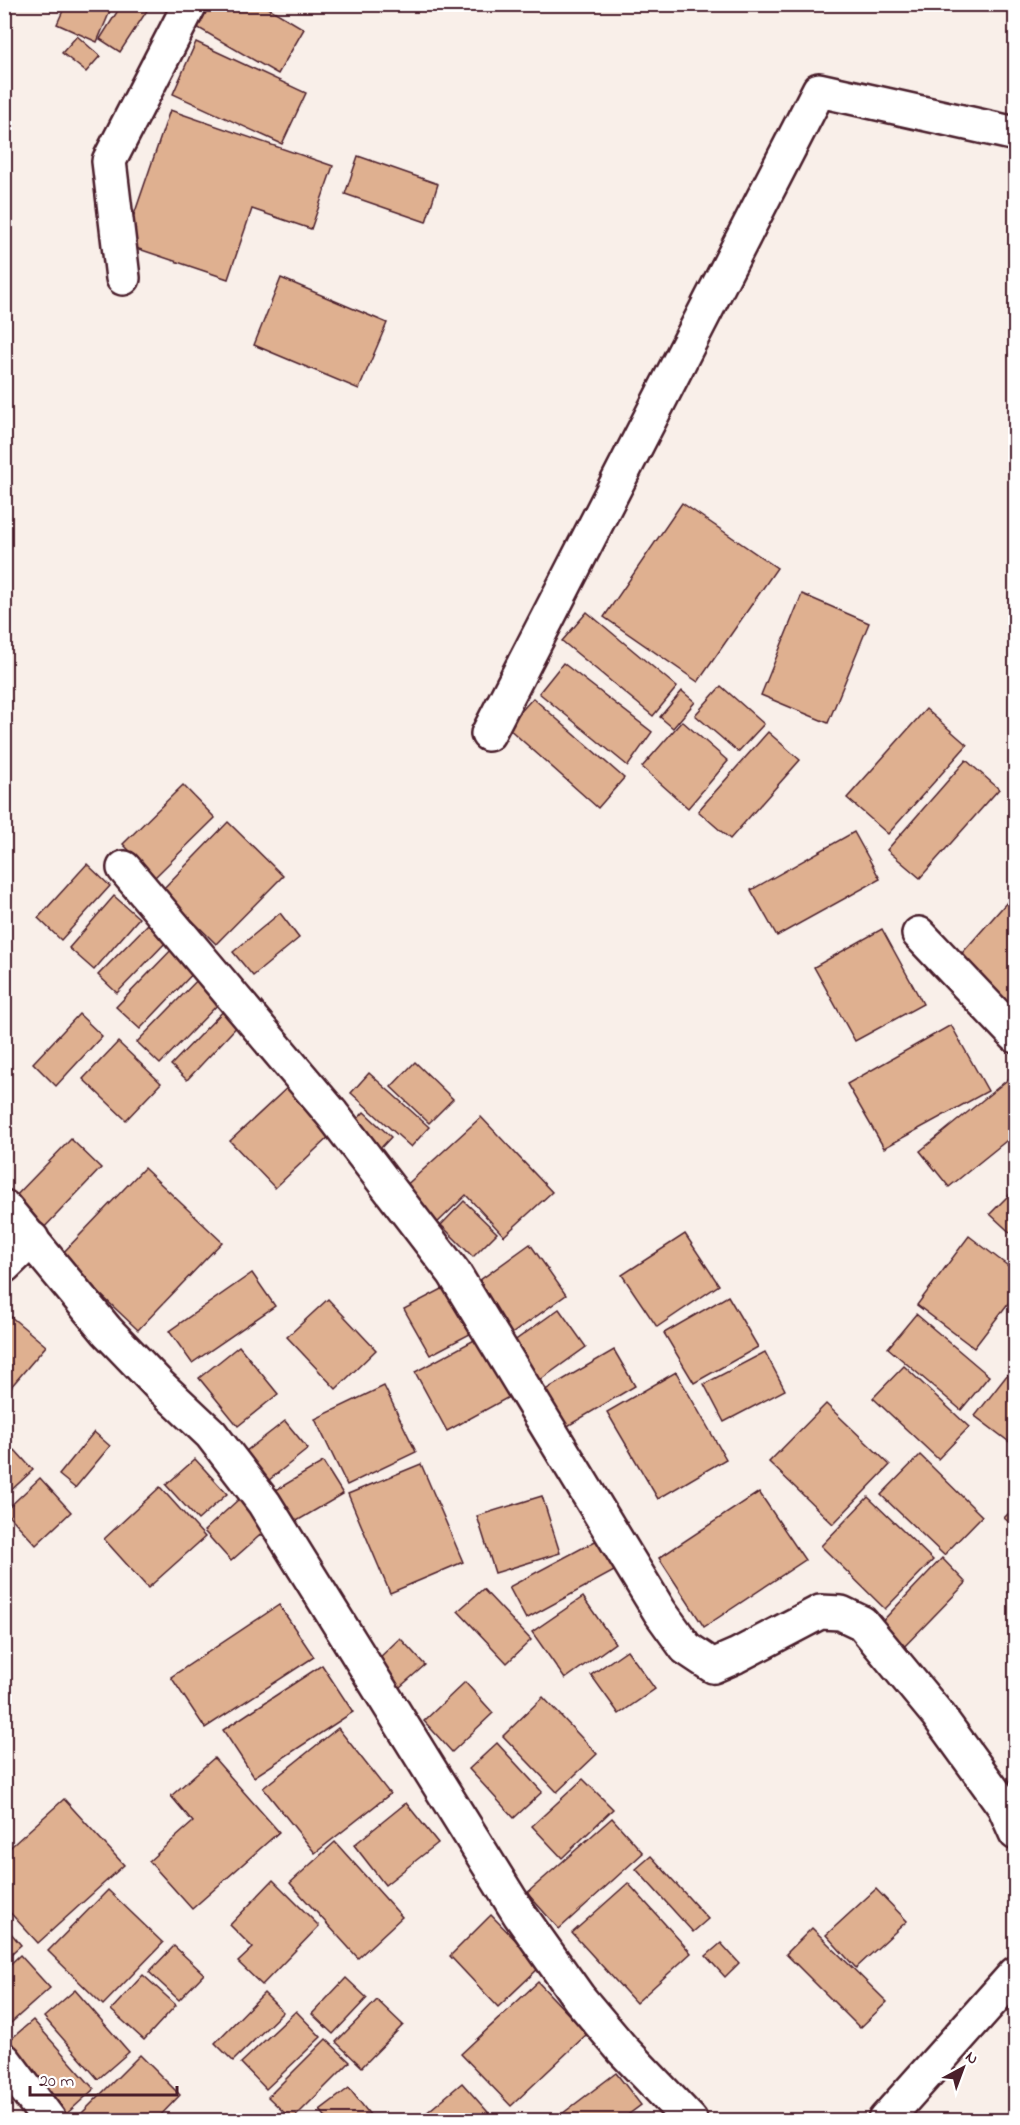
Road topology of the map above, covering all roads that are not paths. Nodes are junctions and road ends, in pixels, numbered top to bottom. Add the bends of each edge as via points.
1 (190, 4) edge
2 (1016, 134) edge
3 (123, 278) dead end
4 (488, 734) dead end
5 (124, 868) dead end
6 (919, 934) dead end
7 (1016, 1036) edge
8 (4, 1207) edge
9 (32, 1239) junction
10 (4, 1266) edge
11 (1016, 1833) edge
12 (1016, 1973) edge
13 (4, 2060) edge
14 (50, 2121) edge
15 (690, 2121) edge
16 (885, 2121) edge

1 - 3 street via 109,160
2 - 4 street via 819,90
5 - 11 street via 332,1114 454,1273 660,1612 686,1648 713,1666 820,1612 841,1613 862,1623 945,1724 1004,1806
6 - 7 street
8 - 9 street
9 - 10 street
9 - 15 street via 106,1331 211,1434 264,1503 520,1915 579,1998
12 - 16 street
13 - 14 street

